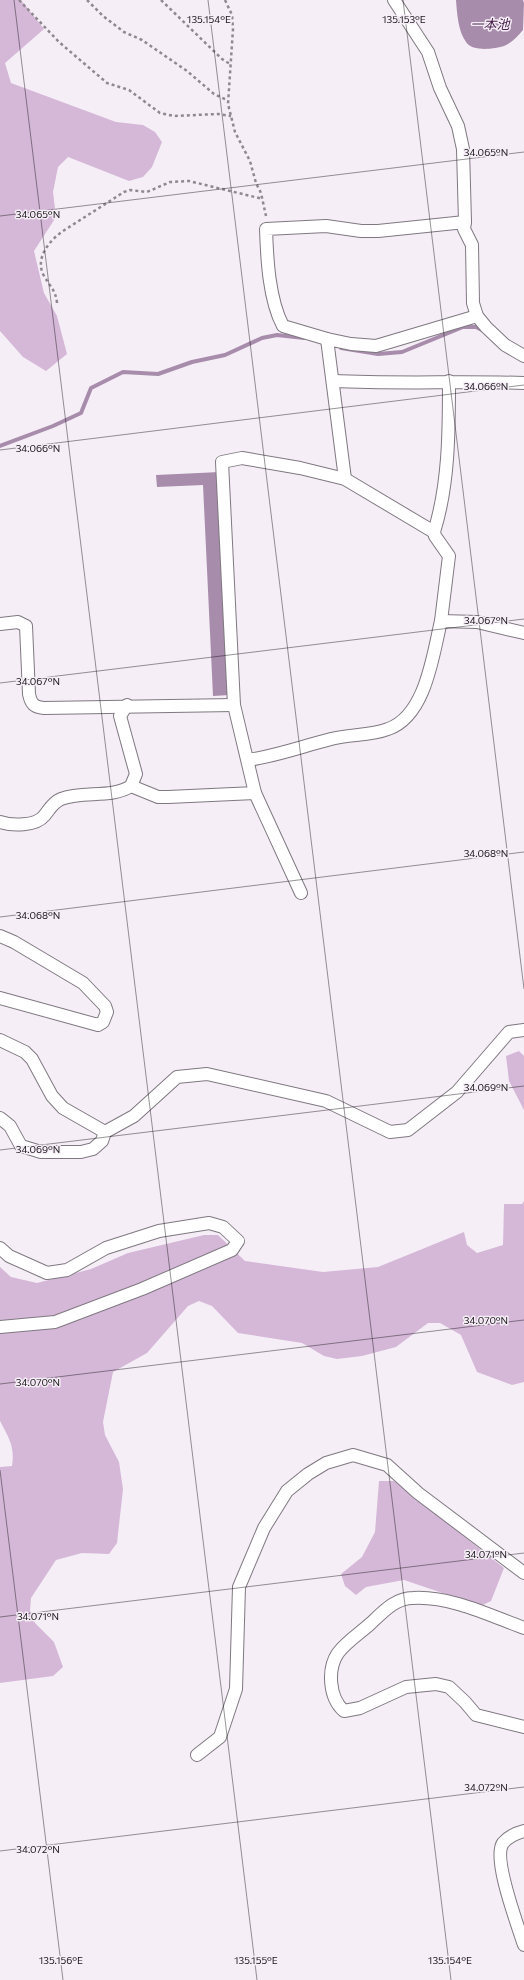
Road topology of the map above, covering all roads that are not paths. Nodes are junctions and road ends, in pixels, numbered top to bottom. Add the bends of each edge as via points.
1 (394, 0) edge
2 (465, 222) junction
3 (477, 316) junction
4 (327, 338) junction
5 (524, 356) edge
6 (333, 381) junction
7 (449, 381) junction
8 (524, 383) edge
9 (345, 479) junction
10 (434, 532) junction
11 (440, 621) junction
12 (0, 624) edge
13 (524, 632) edge
14 (128, 705) junction
15 (234, 705) junction
16 (248, 760) junction
17 (131, 786) junction
18 (255, 793) junction
19 (0, 822) edge
20 (301, 893) dead end
21 (0, 936) edge
22 (0, 998) edge
23 (524, 1030) edge
24 (0, 1040) edge
25 (0, 1118) edge
26 (105, 1132) junction
27 (0, 1248) edge
28 (0, 1327) edge
29 (524, 1573) edge
30 (524, 1628) edge
31 (524, 1727) edge
32 (198, 1755) dead end
33 (524, 1831) edge
34 (524, 1945) edge

1 - 2 street via 428,52 440,88 458,126 463,149
2 - 3 street via 464,229 472,245 473,303
2 - 4 street via 378,231 326,226 266,229 268,271 283,326
3 - 4 street via 376,346 351,344
3 - 5 street via 505,345
4 - 6 street
6 - 7 street
6 - 9 street
7 - 8 street
7 - 10 street via 446,473
9 - 10 street
9 - 15 street via 242,458 222,462
10 - 11 street via 449,556
11 - 13 street via 483,623
11 - 16 street via 427,681 411,712 397,725 383,731 331,739
12 - 14 street via 18,622 26,626 29,694 35,706 44,708
14 - 15 street
14 - 17 street via 120,716 136,774
15 - 16 street
16 - 18 street
17 - 18 street via 158,797
17 - 19 street via 116,792 62,798 52,805 44,817 34,823
18 - 20 street
21 - 22 street via 83,983 106,1006 107,1012 103,1022 98,1025
23 - 26 street via 509,1032 457,1092 408,1130 390,1132 326,1101 207,1074 177,1076 134,1116
24 - 26 street via 25,1052 32,1059 52,1096 63,1108
25 - 26 street via 10,1126 21,1146 41,1152 81,1152 93,1149 102,1141
27 - 28 street via 9,1256 48,1273 67,1270 106,1248 159,1231 209,1223 223,1227 238,1241 232,1250 55,1322
29 - 32 street via 418,1493 387,1465 353,1455 326,1463 287,1491 264,1528 239,1587 236,1689 220,1737
30 - 31 street via 437,1598 401,1599 338,1652 331,1668 332,1687 337,1705 344,1711 360,1708 406,1687 436,1684 449,1687 476,1715
33 - 34 street via 514,1833 502,1844 500,1859

